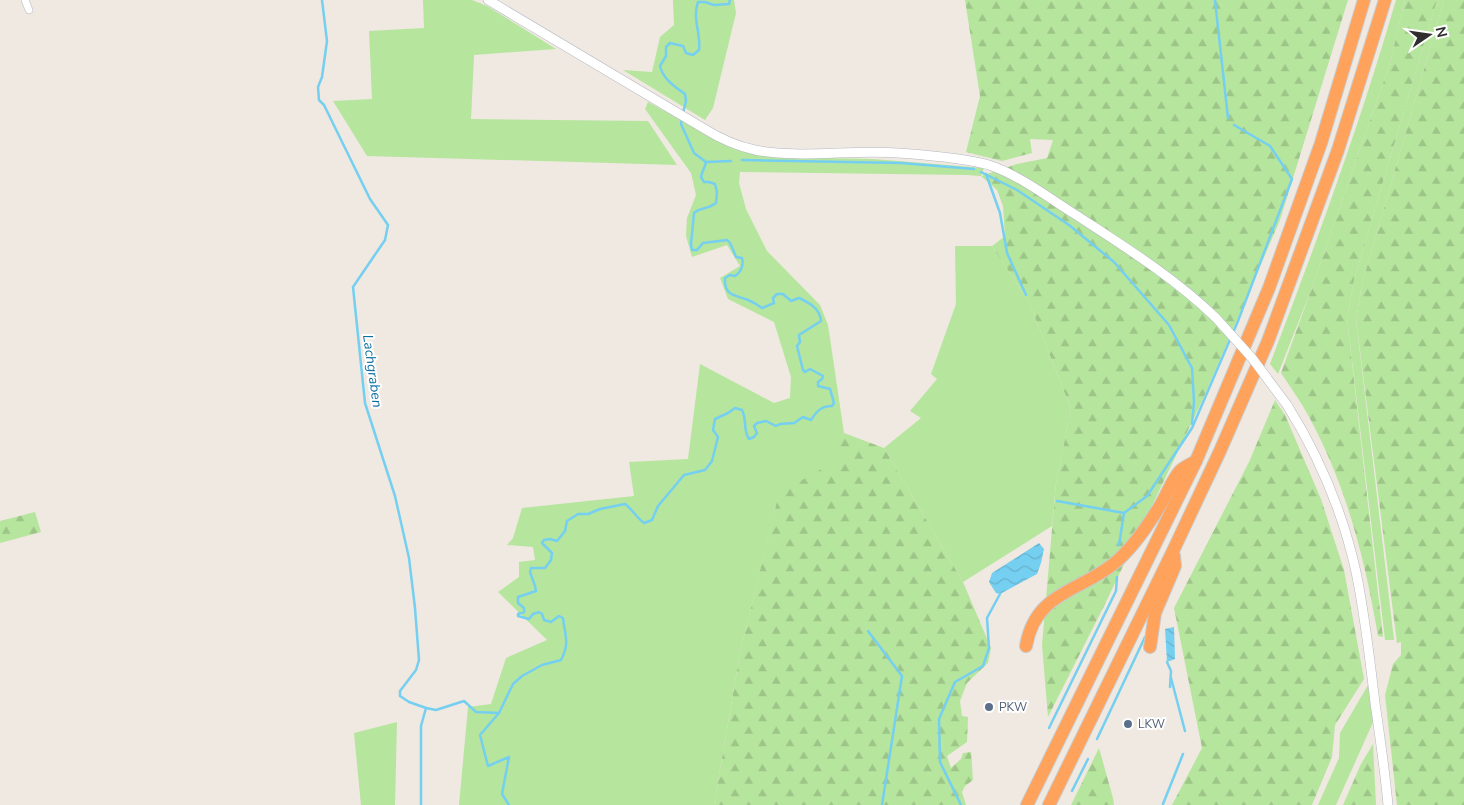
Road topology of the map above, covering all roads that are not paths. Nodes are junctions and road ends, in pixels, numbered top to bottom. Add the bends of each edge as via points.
1 (25, 0) edge
2 (488, 0) edge
3 (1364, 0) edge
4 (1385, 0) edge
5 (29, 10) dead end
6 (1196, 461) junction
7 (1173, 551) junction
8 (1026, 646) dead end
9 (1150, 647) dead end
10 (1027, 805) edge
11 (1049, 805) edge
12 (1388, 805) edge

1 - 5 street
2 - 12 street, bridge via 722,139 757,150 897,153 986,164 1025,182 1159,270 1195,299 1252,358 1287,405 1306,436 1330,488 1356,572
3 - 6 highway via 1321,143 1284,249
4 - 7 highway via 1338,150 1268,341
6 - 8 highway via 1180,471 1161,505 1124,554 1105,570 1060,594 1039,612
6 - 10 highway
7 - 9 highway via 1176,566 1155,613
7 - 11 highway

